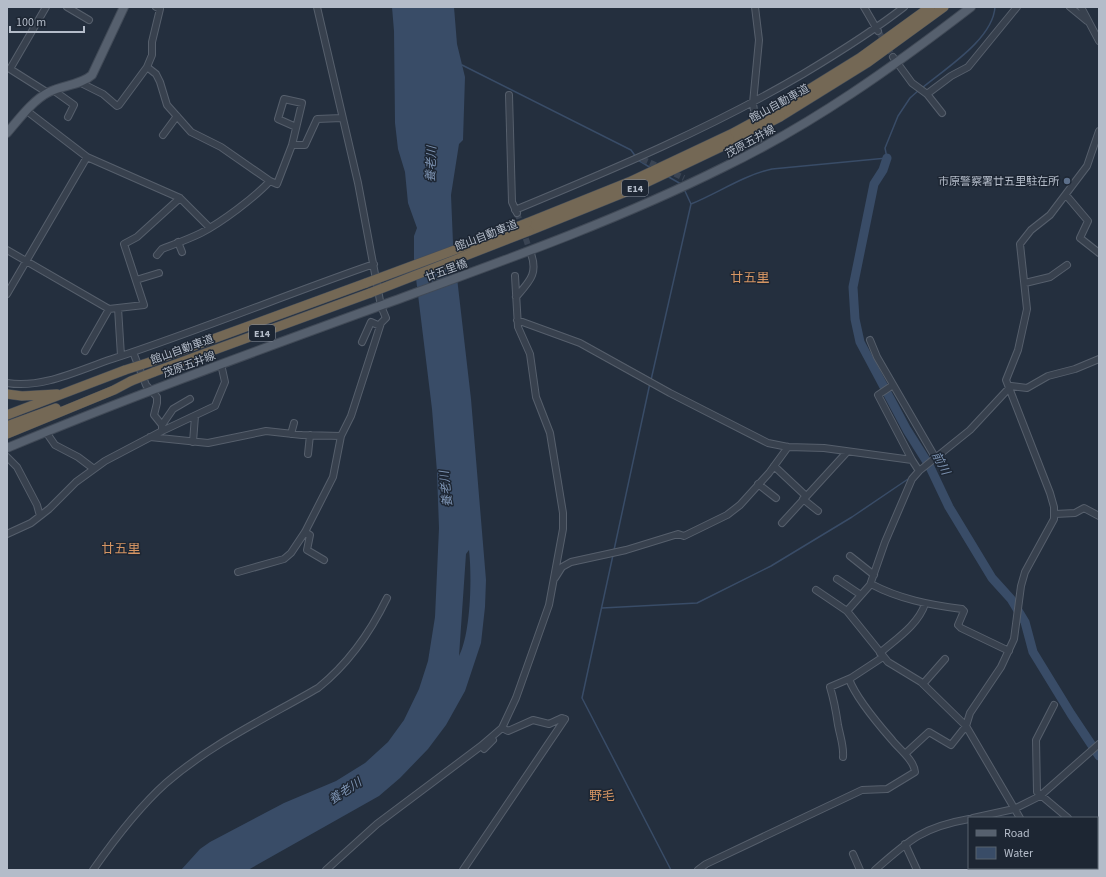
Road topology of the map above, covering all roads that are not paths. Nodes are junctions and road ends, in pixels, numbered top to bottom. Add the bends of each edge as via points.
1 (46, 7) edge
2 (67, 7) edge
3 (124, 7) edge
4 (156, 7) edge
5 (317, 7) edge
6 (755, 7) edge
7 (864, 7) edge
8 (904, 7) edge
9 (930, 7) edge
10 (944, 7) edge
11 (971, 7) edge
12 (1017, 7) edge
13 (1070, 7) edge
14 (1081, 7) edge
15 (89, 20) dead end
16 (1088, 22) junction
17 (878, 30) junction
18 (1099, 40) edge
19 (895, 60) junction
20 (147, 67) junction
21 (79, 82) junction
22 (51, 92) junction
23 (926, 94) junction
24 (509, 95) dead end
25 (752, 103) junction
26 (27, 111) junction
27 (778, 113) junction
28 (942, 113) dead end
29 (177, 116) junction
30 (68, 117) dead end
31 (342, 118) junction
32 (296, 127) junction
33 (1099, 131) edge
34 (7, 133) edge
35 (163, 135) dead end
36 (292, 145) junction
37 (758, 148) junction
38 (87, 157) junction
39 (270, 181) junction
40 (1066, 194) junction
41 (180, 198) junction
42 (209, 227) junction
43 (528, 227) junction
44 (178, 242) junction
45 (7, 250) edge
46 (530, 251) junction
47 (182, 252) dead end
48 (1099, 253) edge
49 (157, 255) dead end
50 (519, 255) joint
51 (26, 261) junction
52 (374, 264) junction
53 (1067, 265) dead end
54 (159, 273) dead end
55 (515, 276) dead end
56 (136, 280) junction
57 (1026, 283) junction
58 (7, 294) edge
59 (516, 297) junction
60 (381, 306) junction
61 (118, 308) junction
62 (109, 309) junction
63 (517, 320) junction
64 (380, 326) junction
65 (870, 340) dead end
66 (362, 342) dead end
67 (85, 352) dead end
68 (133, 352) junction
69 (121, 356) junction
70 (1099, 359) edge
71 (221, 364) junction
72 (131, 381) junction
73 (7, 383) edge
74 (893, 385) dead end
75 (1009, 388) junction
76 (151, 390) junction
77 (7, 394) edge
78 (64, 394) junction
79 (190, 399) dead end
80 (7, 415) edge
81 (194, 416) junction
82 (294, 423) dead end
83 (7, 426) edge
84 (162, 428) junction
85 (46, 432) junction
86 (7, 434) edge
87 (291, 434) junction
88 (310, 435) junction
89 (341, 436) junction
90 (150, 437) junction
91 (193, 442) junction
92 (788, 447) junction
93 (7, 448) edge
94 (847, 452) junction
95 (308, 454) dead end
96 (935, 457) junction
97 (7, 458) edge
98 (912, 460) junction
99 (774, 466) junction
100 (94, 470) junction
101 (919, 471) junction
102 (758, 484) junction
103 (804, 497) junction
104 (776, 498) dead end
105 (818, 511) dead end
106 (1055, 514) junction
107 (40, 516) junction
108 (1099, 516) edge
109 (782, 523) dead end
110 (305, 532) junction
111 (7, 534) edge
112 (850, 556) dead end
113 (324, 560) dead end
114 (238, 572) dead end
115 (874, 575) junction
116 (837, 579) dead end
117 (553, 581) junction
118 (871, 584) junction
119 (816, 590) dead end
120 (861, 595) junction
121 (387, 598) dead end
122 (925, 604) junction
123 (847, 612) junction
124 (1009, 651) junction
125 (882, 655) junction
126 (945, 659) dead end
127 (849, 679) junction
128 (923, 684) junction
129 (1054, 705) dead end
130 (261, 711) dead end
131 (266, 717) junction
132 (966, 726) junction
133 (507, 731) junction
134 (1099, 744) edge
135 (484, 749) dead end
136 (906, 754) junction
137 (843, 757) dead end
138 (1040, 796) junction
139 (1014, 809) junction
140 (987, 817) edge
141 (1019, 817) edge
142 (1067, 817) edge
143 (968, 819) edge
144 (905, 844) junction
145 (853, 854) dead end
146 (93, 870) edge
147 (326, 870) edge
148 (463, 870) edge
149 (698, 870) edge
150 (860, 870) edge
151 (875, 870) edge
152 (917, 870) edge

1 - 22 street via 10,69
2 - 15 street
3 - 21 main road via 96,70 87,79
4 - 20 street via 160,9 152,42 152,55
5 - 31 street
6 - 25 street via 759,40
7 - 17 street
8 - 17 street
9 - 27 highway, 館山自動車道 / E14
10 - 27 highway, 館山自動車道 / E14 via 868,63
11 - 19 main road, 茂原五井線
12 - 23 street via 968,67 950,76
13 - 16 street
14 - 16 street
16 - 18 street
17 - 25 street
19 - 23 street via 912,83
19 - 37 main road, 茂原五井線 via 821,114
20 - 21 street via 117,106 103,94
20 - 29 street via 156,74 167,105
21 - 22 main road
22 - 26 main road
22 - 30 street via 74,105
23 - 28 street
24 - 25 street via 512,202 516,212 641,158
25 - 37 street
26 - 34 main road
26 - 38 street
27 - 43 highway, 館山自動車道 / E14, bridge via 633,189
29 - 35 street
29 - 39 street via 191,132 220,147
31 - 36 street via 317,119 305,145
31 - 52 street
32 - 32 street via 302,103 284,98 278,119
32 - 36 street
33 - 40 street via 1086,166
36 - 39 street via 277,184
37 - 46 main road, 茂原五井線
38 - 41 street
38 - 51 street
39 - 42 street via 255,197
40 - 48 street via 1088,221 1080,238
40 - 57 street via 1050,215 1024,237 1020,244
41 - 42 street
41 - 56 street via 137,237 124,244
42 - 44 street
43 - 72 highway, 館山自動車道 / E14, bridge via 370,292
43 - 78 highway, 館山自動車道 / E14, bridge via 124,370
44 - 47 street
44 - 49 street via 162,249
45 - 51 street
46 - 50 main road, 茂原五井線
46 - 59 street via 535,270 532,280
50 - 60 main road, 廿五里橋
51 - 58 street
51 - 62 street
52 - 60 street
52 - 68 street
53 - 57 street via 1050,277
54 - 56 street
55 - 59 street
56 - 61 street via 144,305
57 - 75 street via 1027,310 1018,350 1006,380
59 - 63 street
60 - 64 street via 386,318
60 - 71 main road, 茂原五井線
61 - 62 street
61 - 69 street
62 - 67 street
63 - 92 street via 580,343 768,443
63 - 117 street via 530,354 536,397 550,433 560,492 563,529
64 - 66 street via 372,322
64 - 89 street via 351,416
65 - 96 street via 877,357
68 - 69 street
68 - 76 street via 146,385
69 - 73 street via 45,381 31,384
70 - 75 street via 1080,368 1048,376 1027,388
71 - 76 main road, 茂原五井線
71 - 81 street via 226,382 215,406
72 - 83 highway, 館山自動車道 / E14
72 - 86 highway
74 - 98 street via 878,395
75 - 96 street via 970,430
75 - 106 street via 1050,492
76 - 84 street via 157,399 154,415
76 - 85 main road, 茂原五井線
77 - 78 highway
78 - 80 highway, 館山自動車道 / E14
79 - 84 street via 173,409
81 - 84 street
81 - 91 street
82 - 87 street
84 - 90 street
85 - 93 main road, 茂原五井線
85 - 100 street via 55,446 78,457
87 - 88 street
87 - 91 street via 266,431 208,443
88 - 89 street
88 - 95 street
89 - 110 street via 332,477
90 - 91 street
90 - 100 street
92 - 94 street via 824,448
92 - 99 street
94 - 98 street
94 - 103 street
96 - 101 street
97 - 107 street via 17,467
98 - 101 street
99 - 102 street
99 - 103 street
100 - 107 street via 76,482
101 - 115 street via 910,483
102 - 104 street
102 - 117 street via 740,505 727,515 684,536 678,534 626,550 571,562 562,567
103 - 105 street
103 - 109 street
106 - 108 street via 1075,513 1084,508
106 - 124 street via 1025,572 1014,639
107 - 111 street
110 - 113 street via 311,538 307,550
110 - 114 street via 284,559
112 - 115 street
115 - 118 street
116 - 120 street
117 - 133 street via 549,605
118 - 120 street
118 - 122 street
119 - 123 street
120 - 123 street
121 - 131 street via 362,642 336,671 318,688
122 - 124 street via 962,609 964,612 958,625 961,628
122 - 125 street via 913,624
123 - 125 street
124 - 132 street via 970,713
125 - 127 street
125 - 128 street via 893,667
126 - 128 street
127 - 136 street via 860,698
127 - 137 street via 830,687 838,712
128 - 132 street
129 - 138 street via 1036,740 1037,792
130 - 131 street
131 - 146 street via 210,750 164,785 113,842
132 - 136 street via 951,744 929,732
132 - 139 street
133 - 135 street
133 - 147 street via 481,746 377,824
133 - 148 street via 532,720 549,724 565,719
134 - 138 street
136 - 149 street via 915,772 887,789 862,790
138 - 139 street
138 - 142 street
139 - 140 street
139 - 141 street
143 - 144 street via 932,828
144 - 151 street
144 - 152 street
145 - 150 street

